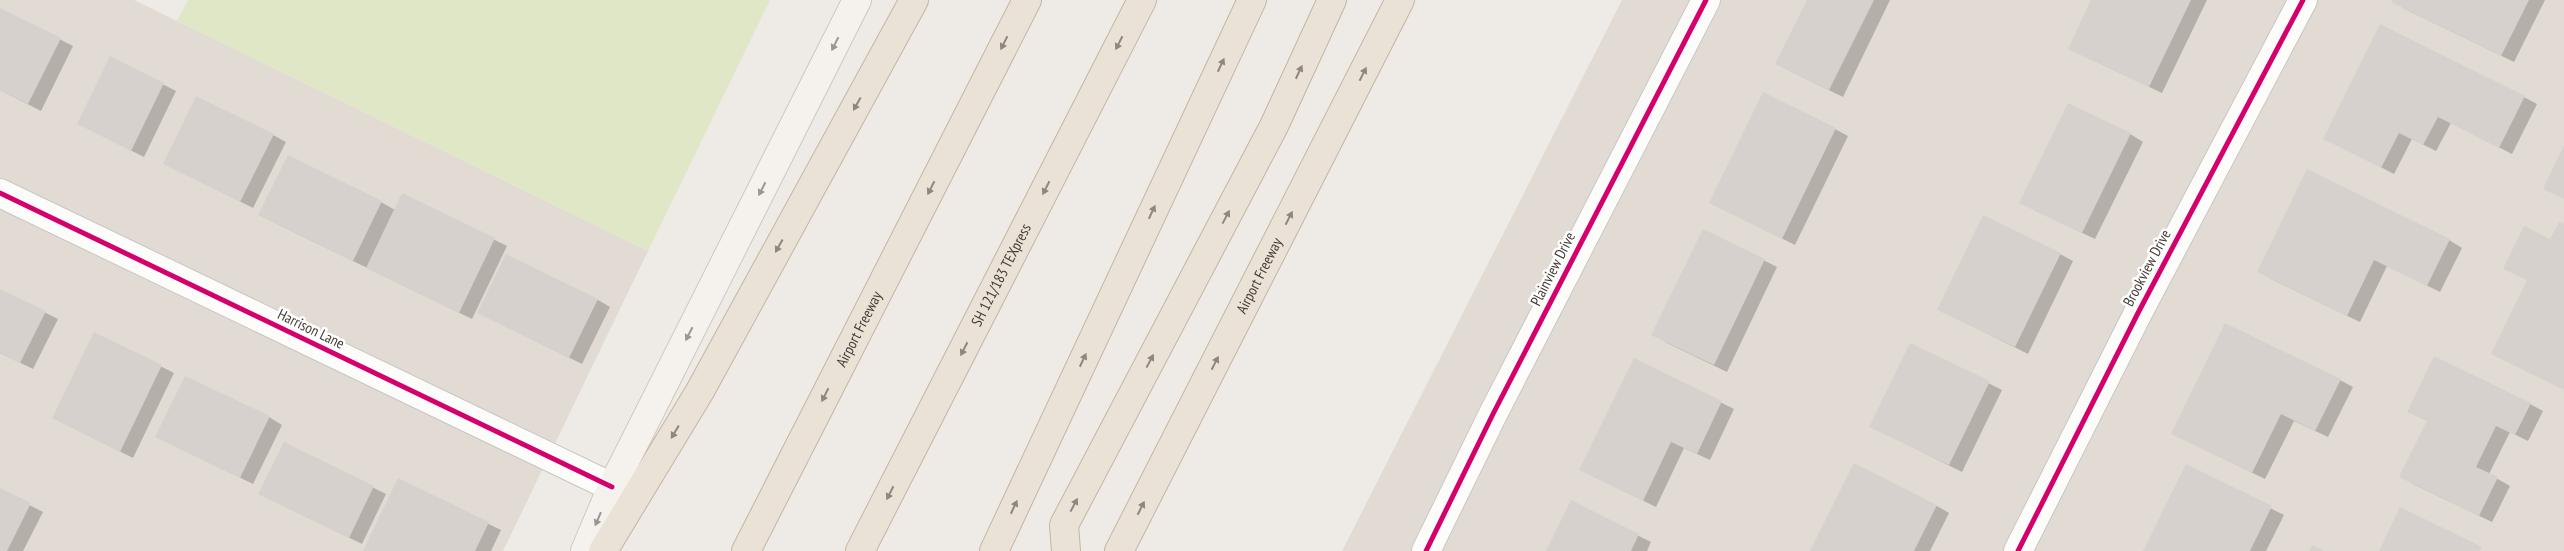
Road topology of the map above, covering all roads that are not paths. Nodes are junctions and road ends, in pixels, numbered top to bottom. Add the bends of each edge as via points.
1 (857, 0) edge
2 (914, 0) edge
3 (1026, 0) edge
4 (1142, 0) edge
5 (1252, 0) edge
6 (1332, 0) edge
7 (1400, 0) edge
8 (1706, 0) edge
9 (2303, 0) edge
10 (0, 193) edge
11 (612, 487) junction
12 (585, 551) edge
13 (603, 551) edge
14 (746, 551) edge
15 (860, 551) edge
16 (994, 551) edge
17 (1066, 551) edge
18 (1119, 551) edge
19 (1426, 551) edge
20 (2018, 551) edge

1 -> 11 main road
2 -> 13 highway via 704,382
3 -> 14 highway, Airport Freeway
4 -> 15 highway, SH 121/183 TEXpress
16 -> 5 highway
17 -> 6 highway via 1064,525 1274,126
18 -> 7 highway, Airport Freeway
8 - 19 street, Plainview Drive
9 - 20 street, Brookview Drive via 2138,313
10 - 11 street, Harrison Lane
11 -> 12 main road

